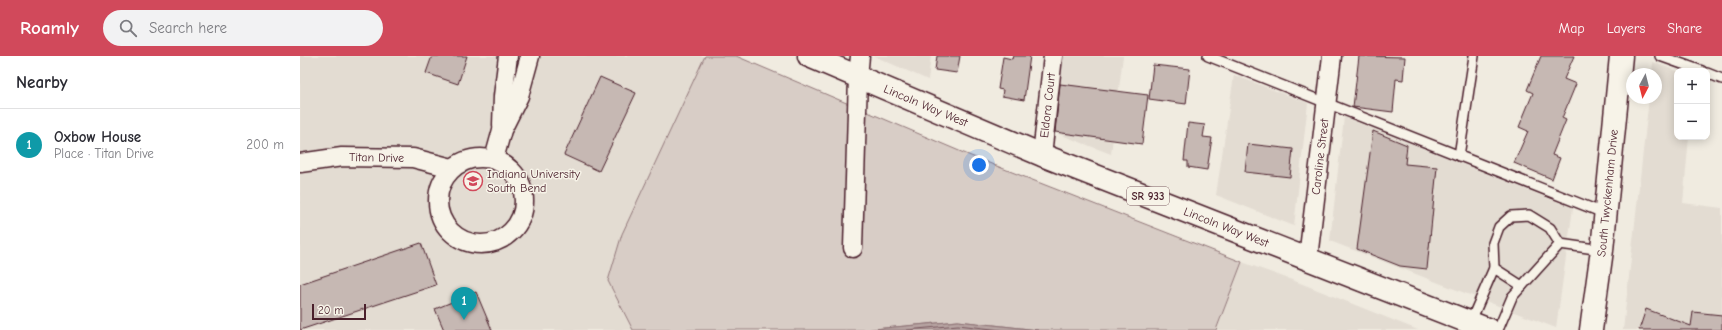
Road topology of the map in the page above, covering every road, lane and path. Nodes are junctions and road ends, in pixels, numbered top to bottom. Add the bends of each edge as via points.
1 (508, 56) edge
2 (530, 56) edge
3 (809, 56) edge
4 (860, 56) edge
5 (1054, 56) edge
6 (1208, 56) edge
7 (1332, 56) edge
8 (1474, 56) edge
9 (1621, 56) edge
10 (1660, 56) edge
11 (1694, 68) edge
12 (1710, 74) edge
13 (858, 77) junction
14 (1722, 80) edge
15 (1326, 104) junction
16 (502, 130) junction
17 (1042, 155) junction
18 (1459, 156) junction
19 (494, 159) junction
20 (300, 163) edge
21 (452, 168) junction
22 (1606, 214) junction
23 (1560, 244) junction
24 (853, 248) dead end
25 (1602, 250) junction
26 (1308, 258) junction
27 (1494, 268) junction
28 (1522, 286) junction
29 (1480, 326) edge
30 (1498, 330) edge
31 (1592, 330) edge

1 - 16 street
2 - 16 street via 519,96
3 - 13 main road, Lincoln Way West / SR 933
4 - 13 street
5 - 17 street, Eldora Court
6 - 15 lane
7 - 15 street, Caroline Street
8 - 18 lane
9 - 22 main road, South Twyckenham Drive
10 - 11 lane
12 - 14 lane
13 - 17 main road, Lincoln Way West / SR 933
13 - 24 street
15 - 18 lane
15 - 26 street, Caroline Street
16 - 19 street
17 - 26 main road, Lincoln Way West / SR 933
18 - 22 lane
19 - 21 street via 480,157 466,160
19 - 21 street via 508,166 524,192 524,208 520,220 512,231 498,241 483,244 467,242 452,234 443,223 437,207 438,191 443,178
20 - 21 street, Titan Drive via 342,157 413,158
22 - 25 main road, South Twyckenham Drive
23 - 25 lane
23 - 27 lane via 1550,228 1529,215 1512,216 1499,227 1493,244
23 - 28 lane
25 - 31 main road, South Twyckenham Drive
26 - 29 main road, Lincoln Way West / SR 933
27 - 28 lane
27 - 29 lane
28 - 30 lane via 1512,297

